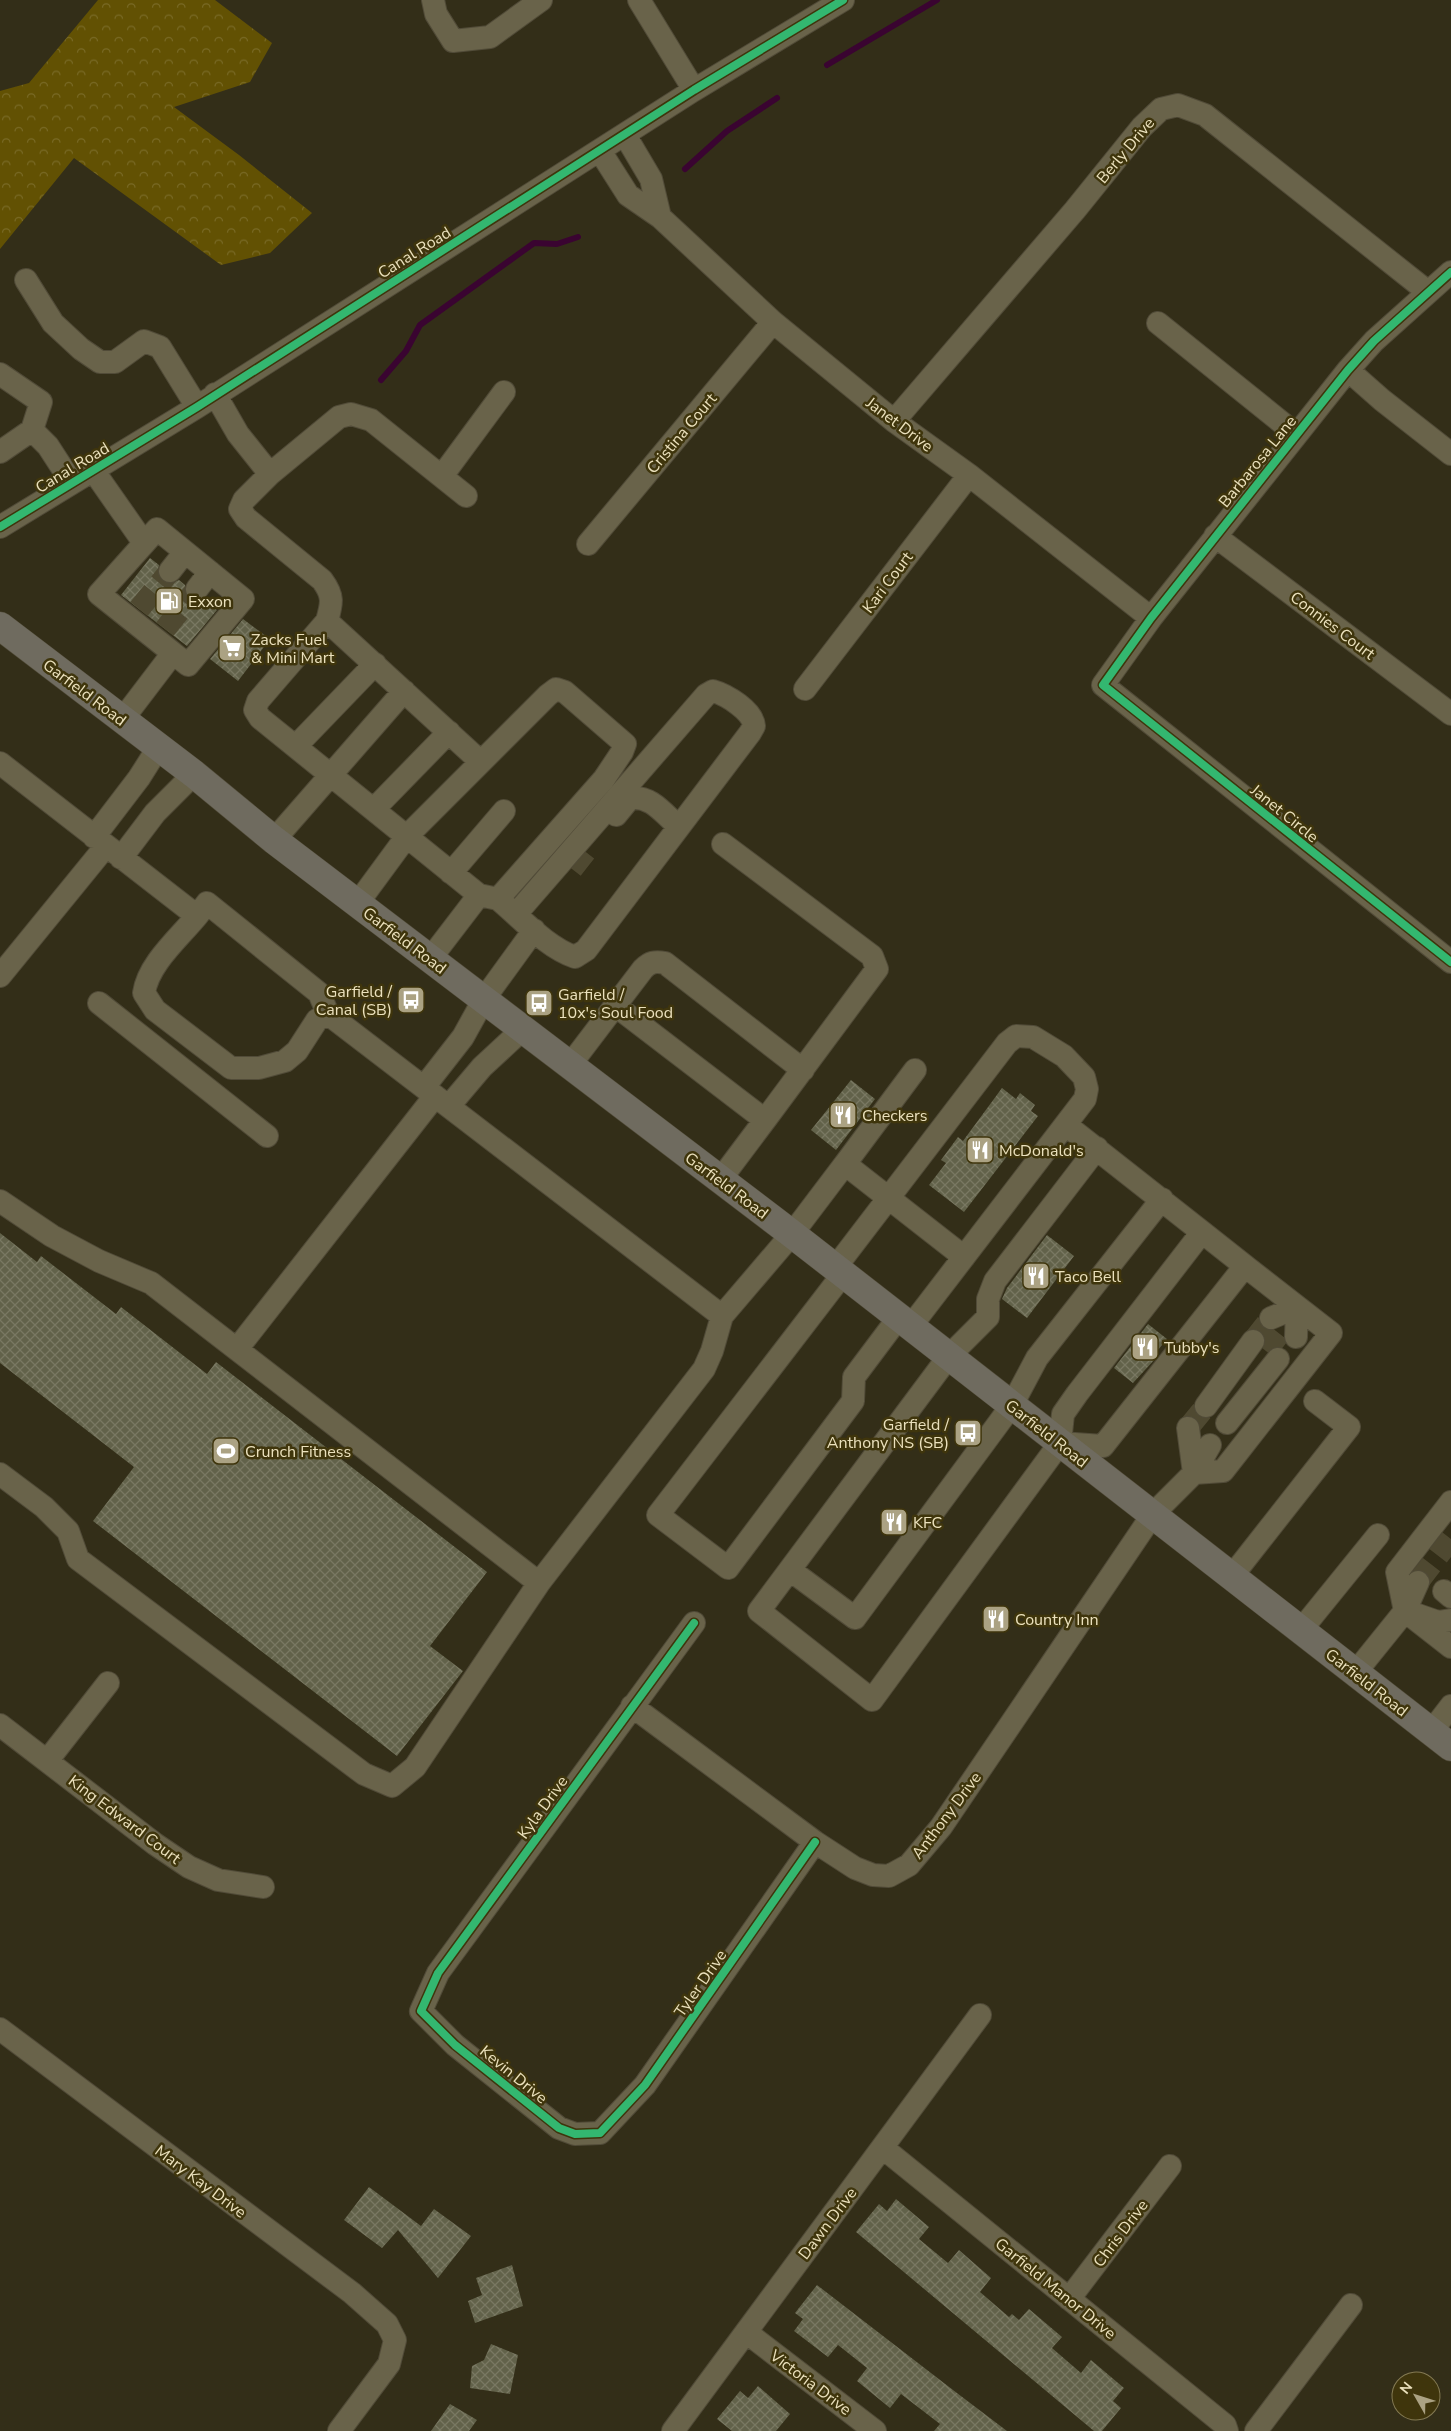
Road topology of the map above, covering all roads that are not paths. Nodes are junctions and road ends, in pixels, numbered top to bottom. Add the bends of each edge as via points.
1 (433, 0) edge
2 (541, 0) edge
3 (639, 0) edge
4 (843, 0) edge
5 (694, 90) junction
6 (625, 134) junction
7 (600, 151) junction
8 (660, 217) junction
9 (1451, 272) edge
10 (26, 280) dead end
11 (1428, 292) junction
12 (773, 322) junction
13 (1158, 323) dead end
14 (1348, 370) junction
15 (0, 374) edge
16 (504, 392) dead end
17 (206, 401) junction
18 (894, 421) junction
19 (32, 430) junction
20 (1296, 434) junction
21 (2, 447) edge
22 (1451, 454) edge
23 (93, 470) junction
24 (270, 474) junction
25 (969, 475) junction
26 (442, 476) junction
27 (72, 483) junction
28 (466, 496) dead end
29 (0, 527) edge
30 (1215, 536) junction
31 (144, 543) junction
32 (588, 544) dead end
33 (185, 552) junction
34 (170, 571) tunnel mouth
35 (1151, 618) junction
36 (327, 621) junction
37 (0, 626) edge
38 (165, 641) junction
39 (374, 664) junction
40 (1103, 685) joint
41 (805, 689) dead end
42 (404, 692) junction
43 (1451, 714) edge
44 (122, 720) junction
45 (449, 732) junction
46 (296, 746) junction
47 (158, 748) junction
48 (481, 762) junction
49 (0, 763) edge
50 (194, 774) junction
51 (332, 775) junction
52 (374, 809) junction
53 (504, 811) dead end
54 (679, 827) junction
55 (407, 836) junction
56 (274, 840) junction
57 (722, 844) dead end
58 (107, 847) junction
59 (586, 851) tunnel mouth
60 (572, 869) tunnel mouth
61 (452, 872) junction
62 (543, 884) junction
63 (488, 897) junction
64 (357, 904) junction
65 (516, 914) junction
66 (197, 916) junction
67 (534, 930) junction
68 (430, 959) junction
69 (1451, 962) edge
70 (0, 976) edge
71 (484, 999) junction
72 (99, 1003) dead end
73 (616, 1006) junction
74 (328, 1014) junction
75 (523, 1029) junction
76 (570, 1065) junction
77 (803, 1070) junction
78 (915, 1070) dead end
79 (436, 1096) junction
80 (765, 1120) junction
81 (1066, 1125) junction
82 (267, 1136) dead end
83 (1097, 1148) junction
84 (845, 1164) junction
85 (720, 1180) junction
86 (888, 1198) junction
87 (1162, 1200) junction
88 (0, 1201) edge
89 (1202, 1232) junction
90 (792, 1234) junction
91 (964, 1257) junction
92 (1244, 1266) junction
93 (839, 1271) junction
94 (1297, 1307) junction
95 (722, 1316) junction
96 (905, 1322) junction
97 (1284, 1328) tunnel mouth
98 (237, 1349) junction
99 (950, 1356) junction
100 (1315, 1401) dead end
101 (1012, 1405) junction
102 (1217, 1415) joint
103 (1199, 1436) tunnel mouth
104 (1060, 1443) junction
105 (1194, 1473) junction
106 (0, 1474) edge
107 (1451, 1502) edge
108 (1153, 1514) junction
109 (1378, 1535) dead end
110 (790, 1570) junction
111 (1232, 1576) junction
112 (1418, 1582) tunnel mouth
113 (540, 1583) junction
114 (1405, 1611) junction
115 (1451, 1620) edge
116 (694, 1624) dead end
117 (1301, 1630) junction
118 (1451, 1646) edge
119 (1355, 1673) junction
120 (108, 1683) dead end
121 (632, 1706) junction
122 (1451, 1706) edge
123 (0, 1724) edge
124 (1441, 1740) edge
125 (48, 1761) junction
126 (815, 1842) junction
127 (263, 1887) dead end
128 (421, 2012) joint
129 (980, 2015) dead end
130 (0, 2029) edge
131 (600, 2133) joint
132 (883, 2148) junction
133 (1170, 2166) dead end
134 (1070, 2299) junction
135 (1351, 2305) dead end
136 (746, 2332) junction
137 (339, 2431) edge
138 (673, 2431) edge
139 (875, 2431) edge
140 (1227, 2431) edge
141 (1256, 2431) edge

1 - 2 street via 436,14 453,41 490,37
3 - 5 street
4 - 5 street, Canal Road
5 - 6 street, Canal Road
6 - 7 street, Canal Road
6 - 8 street via 652,179
7 - 8 street, Janet Drive via 628,195
7 - 17 street, Canal Road
8 - 12 street, Janet Drive
9 - 11 street, Barbarosa Lane
10 - 17 street via 53,324 100,362 114,362 144,341 160,347
11 - 14 street, Barbarosa Lane via 1374,341
11 - 18 street, Berly Drive via 1205,115 1171,105 1161,109 1142,127 1069,218
12 - 18 street, Janet Drive
12 - 32 street, Cristina Court
13 - 20 street
14 - 20 street, Barbarosa Lane
14 - 22 street
15 - 19 street via 41,402
16 - 26 street
17 - 23 street, Canal Road
17 - 24 street
18 - 25 street, Janet Drive
19 - 21 street
19 - 27 street via 48,446
20 - 30 street, Barbarosa Lane
23 - 27 street, Canal Road
23 - 31 street
24 - 26 street via 339,417 351,414 371,420
24 - 36 street via 244,500 240,509 246,518 322,580 330,591 332,605
25 - 35 street, Janet Drive
25 - 41 street, Kari Court
26 - 28 street
27 - 29 street, Canal Road
30 - 35 street, Barbarosa Lane
30 - 43 street, Connies Court
31 - 33 street via 157,529
31 - 38 street via 99,594 135,614
33 - 34 street
33 - 38 street via 203,580 243,599 188,665
35 - 40 street, Barbarosa Lane
36 - 39 street
36 - 46 street via 258,701 255,710 260,718
37 - 44 main road, Garfield Road
38 - 44 street
39 - 42 street
39 - 46 street
40 - 69 street, Janet Circle
42 - 45 street
42 - 51 street
44 - 47 main road, Garfield Road
45 - 48 street
45 - 52 street
46 - 51 street
47 - 50 main road, Garfield Road
47 - 58 street via 139,778
48 - 55 street
48 - 63 street via 556,689 565,692 620,737 624,744 604,779
49 - 58 street
50 - 56 main road, Garfield Road
50 - 58 street via 154,813
51 - 52 street
51 - 56 street
52 - 55 street
53 - 61 street
54 - 59 street via 649,800 630,798
54 - 62 street via 754,726 750,715 713,691 706,695
54 - 67 street via 586,950 575,957 565,954
55 - 61 street
55 - 64 street
56 - 64 main road, Garfield Road
57 - 77 street via 876,962 878,969 873,977
58 - 66 street
58 - 70 street
60 - 62 street via 564,878
61 - 63 street
62 - 65 street
63 - 65 street
63 - 68 street
64 - 68 main road, Garfield Road
65 - 67 street
66 - 74 street via 207,903 319,993
66 - 74 street via 155,966 144,993 155,1010 231,1068 259,1068 285,1062 297,1051 317,1020
67 - 71 street
68 - 71 main road, Garfield Road
71 - 75 main road, Garfield Road
71 - 79 street
72 - 82 street
73 - 76 street
73 - 77 street via 649,963 664,963
73 - 80 street
74 - 79 street
75 - 76 main road, Garfield Road
75 - 79 street via 482,1066
76 - 85 main road, Garfield Road
77 - 80 street
78 - 84 street
79 - 95 street
79 - 98 street
80 - 85 street
81 - 83 street
81 - 86 street via 1085,1099 1084,1077 1049,1045 1033,1037 1016,1036 1007,1043
81 - 91 street
83 - 87 street
83 - 99 street via 995,1281 988,1299 988,1317
84 - 86 street
84 - 90 street
85 - 90 main road, Garfield Road
86 - 91 street
86 - 93 street
87 - 89 street
87 - 101 street via 1037,1358
88 - 98 street via 52,1236 151,1283
89 - 92 street
89 - 104 street via 1064,1414
90 - 93 main road, Garfield Road
90 - 95 street
91 - 96 street
92 - 94 street
92 - 104 street via 1103,1446
93 - 96 main road, Garfield Road
93 - 96 street via 658,1515 728,1568 853,1401 854,1377
94 - 97 street
94 - 105 street via 1331,1333 1223,1472
95 - 113 street via 704,1368
96 - 99 main road, Garfield Road
98 - 113 street
99 - 101 main road, Garfield Road
99 - 110 street
100 - 111 street via 1349,1427
101 - 104 main road, Garfield Road
101 - 110 street via 855,1618
102 - 102 street via 1266,1350
103 - 105 street, Anthony Drive
104 - 108 main road, Garfield Road
104 - 110 street via 872,1700 758,1611
105 - 108 street, Anthony Drive
106 - 113 street via 68,1530 78,1559 364,1774 392,1786 416,1767
107 - 114 street via 1397,1572
108 - 111 main road, Garfield Road
108 - 126 street, Anthony Drive via 941,1827 909,1865 889,1876 873,1876
109 - 117 street
111 - 117 main road, Garfield Road
112 - 114 street
114 - 115 street via 1438,1622
114 - 118 street
114 - 119 street
116 - 121 street, Kyla Drive
117 - 119 main road, Garfield Road
119 - 124 main road, Garfield Road
120 - 125 street
121 - 126 street, Anthony Drive
121 - 128 street, Kyla Drive via 438,1973
122 - 124 street
123 - 125 street, King Edward Court
125 - 127 street, King Edward Court via 189,1867 218,1880
126 - 131 street, Tyler Drive via 645,2085
128 - 131 street, Kevin Drive via 455,2045 560,2128 575,2134
129 - 132 street, Dawn Drive
130 - 137 street, Mary Kay Drive via 352,2294 387,2324 395,2340 389,2364
132 - 134 street, Garfield Manor Drive
132 - 136 street, Dawn Drive
133 - 134 street, Chris Drive
134 - 140 street, Garfield Manor Drive via 1225,2425
135 - 141 street
136 - 138 street, Dawn Drive
136 - 139 street, Victoria Drive

